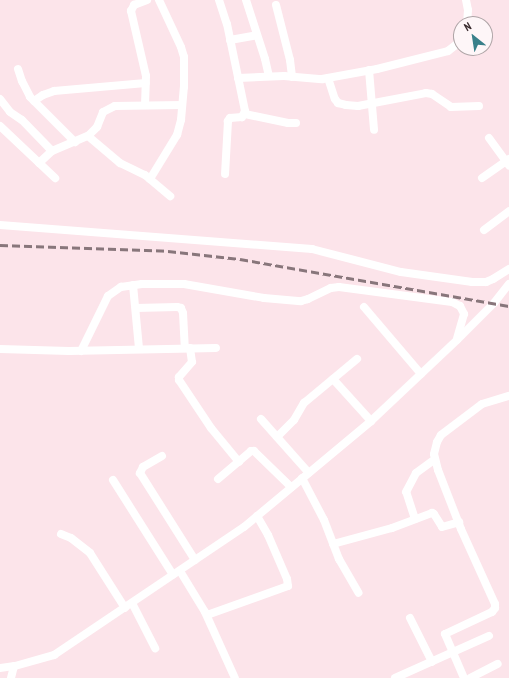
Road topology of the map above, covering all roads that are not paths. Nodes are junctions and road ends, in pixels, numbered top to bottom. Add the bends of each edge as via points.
1 (148, 0) edge
2 (159, 0) edge
3 (219, 0) edge
4 (246, 0) edge
5 (466, 0) edge
6 (276, 5) dead end
7 (468, 16) edge
8 (257, 35) junction
9 (230, 40) junction
10 (453, 48) edge
11 (18, 69) dead end
12 (369, 70) junction
13 (269, 76) junction
14 (292, 77) junction
15 (238, 78) junction
16 (328, 78) junction
17 (146, 83) junction
18 (0, 99) edge
19 (34, 102) junction
20 (373, 102) junction
21 (145, 105) junction
22 (182, 105) junction
23 (479, 106) dead end
24 (245, 114) junction
25 (296, 123) dead end
26 (0, 126) edge
27 (374, 130) dead end
28 (88, 136) junction
29 (489, 138) dead end
30 (75, 142) junction
31 (52, 151) junction
32 (508, 162) edge
33 (39, 163) junction
34 (225, 174) dead end
35 (55, 178) dead end
36 (482, 178) dead end
37 (150, 179) junction
38 (170, 196) dead end
39 (509, 211) edge
40 (0, 225) edge
41 (484, 230) dead end
42 (509, 270) edge
43 (509, 284) edge
44 (133, 285) junction
45 (364, 307) dead end
46 (136, 308) junction
47 (457, 340) junction
48 (188, 348) junction
49 (216, 348) dead end
50 (0, 349) edge
51 (139, 349) junction
52 (81, 351) junction
53 (357, 359) dead end
54 (421, 374) junction
55 (333, 379) junction
56 (509, 396) edge
57 (261, 420) dead end
58 (371, 421) junction
59 (277, 437) junction
60 (162, 456) dead end
61 (434, 460) junction
62 (239, 462) junction
63 (309, 473) junction
64 (302, 478) junction
65 (113, 480) dead end
66 (218, 480) dead end
67 (291, 488) junction
68 (257, 516) junction
69 (415, 519) junction
70 (459, 522) junction
71 (61, 534) dead end
72 (333, 544) junction
73 (195, 560) junction
74 (176, 573) junction
75 (359, 593) dead end
76 (132, 603) junction
77 (125, 608) junction
78 (207, 616) junction
79 (410, 618) dead end
80 (489, 636) dead end
81 (155, 648) dead end
82 (452, 652) junction
83 (432, 662) junction
84 (498, 664) dead end
85 (14, 666) junction
86 (0, 668) edge
87 (11, 678) edge
88 (236, 678) edge
89 (396, 678) edge
90 (464, 678) edge
91 (470, 678) edge

1 - 17 street via 134,5 131,11
2 - 22 street via 184,58
3 - 9 street
4 - 8 street
5 - 7 street
6 - 14 street
8 - 9 street
8 - 13 street
9 - 15 street
10 - 12 street via 448,51
11 - 19 street via 25,90
12 - 16 street
12 - 20 street
13 - 14 street
13 - 15 street
14 - 16 street
15 - 24 street
16 - 20 street via 338,103 358,106
17 - 19 street via 54,91
17 - 21 street
18 - 31 street via 10,112 22,120
19 - 30 street
20 - 23 street via 426,93 432,94 451,107
20 - 27 street
21 - 22 street
21 - 28 street via 115,106 107,110
22 - 37 street via 177,135
24 - 25 street
24 - 34 street via 241,118 230,118 228,121
26 - 33 street
28 - 30 street
28 - 37 street via 120,163
29 - 32 street
30 - 31 street
31 - 33 street
32 - 36 street
33 - 35 street
37 - 38 street
39 - 41 street
40 - 42 street via 312,249 401,272 472,282 486,282
43 - 47 street
44 - 46 street
44 - 47 street via 184,284 264,298 301,301 339,287 452,302 460,306 464,314
44 - 52 street via 120,286 108,296
45 - 54 street
46 - 48 street via 181,308 184,313
46 - 51 street
47 - 54 street
48 - 49 street
48 - 51 street
48 - 62 street via 192,362 179,380 210,428
50 - 52 street
51 - 52 street
53 - 55 street
54 - 58 street
55 - 58 street
55 - 59 street via 304,403 294,420
56 - 61 street via 482,404 441,435
57 - 59 street
58 - 63 street
59 - 63 street
60 - 73 street via 143,467 140,473
61 - 69 street via 416,473 406,492
61 - 70 street
62 - 66 street
62 - 67 street via 251,451 258,453
63 - 64 street
64 - 67 street
64 - 72 street via 324,520
65 - 74 street
67 - 68 street
68 - 73 street
68 - 78 street via 288,579 288,586
69 - 70 street via 433,513 442,527
69 - 72 street
70 - 82 street via 496,608 446,632 445,636
71 - 77 street via 71,538 90,553
72 - 75 street
73 - 74 street
74 - 76 street
74 - 78 street
76 - 77 street
76 - 81 street
77 - 85 street via 54,655
78 - 88 street
79 - 83 street
80 - 82 street
82 - 83 street
82 - 90 street
83 - 89 street
84 - 91 street
85 - 86 street
85 - 87 street

